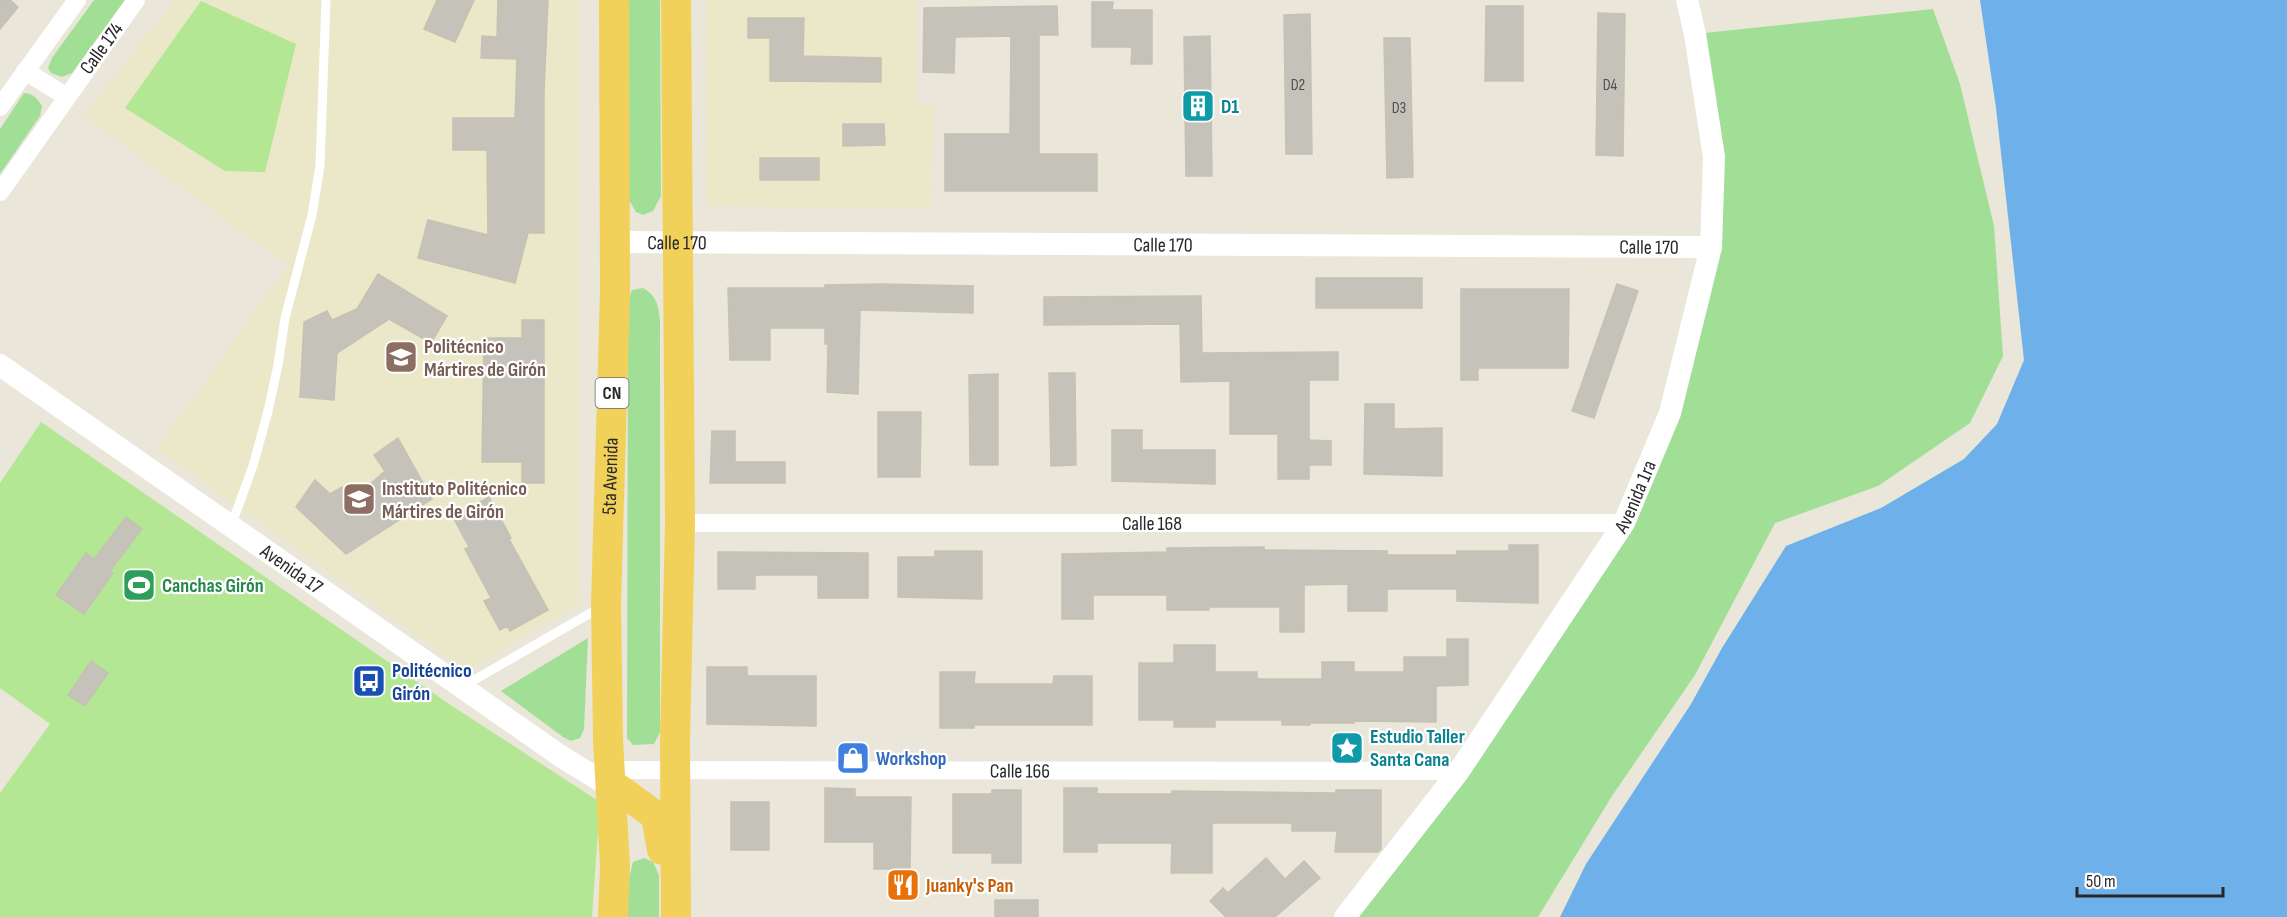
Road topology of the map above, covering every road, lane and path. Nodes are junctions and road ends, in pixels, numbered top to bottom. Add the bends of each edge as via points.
1 (77, 0) edge
2 (136, 0) edge
3 (326, 0) edge
4 (614, 0) edge
5 (676, 0) edge
6 (1687, 0) edge
7 (25, 71) junction
8 (67, 97) junction
9 (0, 107) edge
10 (0, 192) edge
11 (615, 242) junction
12 (676, 243) junction
13 (1711, 247) junction
14 (0, 365) edge
15 (680, 523) junction
16 (1624, 523) junction
17 (231, 526) junction
18 (606, 604) junction
19 (462, 687) junction
20 (675, 771) junction
21 (1459, 771) junction
22 (601, 776) junction
23 (669, 857) junction
24 (615, 864) junction
25 (614, 917) edge
26 (676, 917) edge
27 (1345, 917) edge

1 - 7 street
2 - 8 street, Calle 174
3 - 17 lane via 320,166 312,216 285,318 268,411
4 - 11 highway, 5ta Avenida / CN
5 - 12 highway
6 - 13 street, Avenida 1ra via 1714,157
7 - 8 street
7 - 9 street
8 - 10 street, Calle 174
11 - 12 street, Calle 170
11 - 18 highway, 5ta Avenida / CN
12 - 13 street, Calle 170
12 - 15 highway
13 - 16 street, Avenida 1ra via 1670,413
14 - 17 street, Avenida 17
15 - 16 street, Calle 168
15 - 20 highway
16 - 21 street, Avenida 1ra
17 - 19 street, Avenida 17
18 - 19 lane
18 - 22 highway, 5ta Avenida / CN
19 - 22 street, Avenida 17
20 - 21 street, Calle 166
20 - 22 street, Calle 166
20 - 23 highway
21 - 27 street, Avenida 1ra
22 - 23 highway via 656,816
22 - 24 highway, 5ta Avenida / CN
23 - 24 highway via 654,846 635,847
23 - 26 highway
24 - 25 highway, 5ta Avenida / CN

